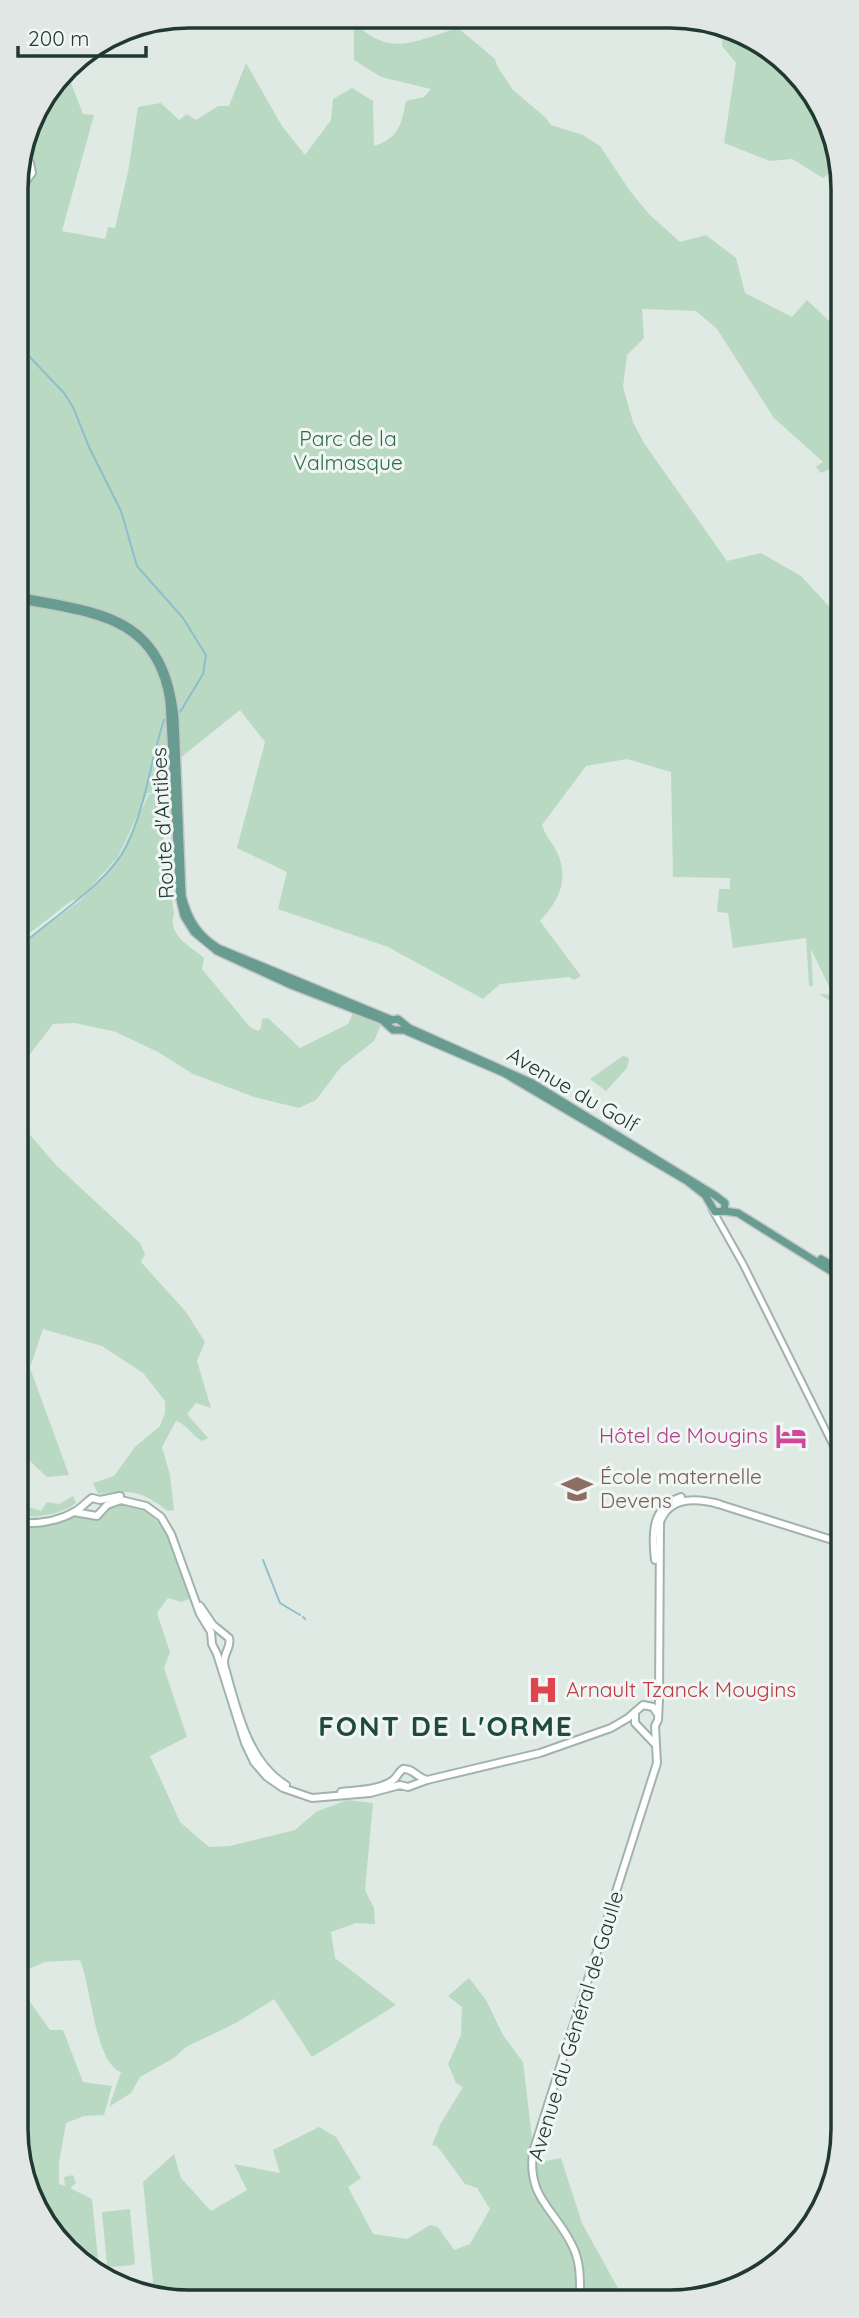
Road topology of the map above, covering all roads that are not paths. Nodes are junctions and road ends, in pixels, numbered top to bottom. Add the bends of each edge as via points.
1 (28, 599) edge
2 (401, 1026) junction
3 (654, 1157) junction
4 (660, 1165) junction
5 (723, 1206) junction
6 (711, 1207) junction
7 (721, 1224) junction
8 (831, 1268) edge
9 (831, 1441) edge
10 (100, 1500) junction
11 (85, 1504) junction
12 (103, 1509) junction
13 (74, 1513) junction
14 (88, 1513) junction
15 (28, 1523) edge
16 (831, 1540) edge
17 (222, 1633) junction
18 (213, 1638) junction
19 (216, 1649) junction
20 (226, 1650) junction
21 (658, 1689) junction
22 (649, 1706) junction
23 (635, 1712) junction
24 (657, 1713) junction
25 (621, 1723) junction
26 (635, 1723) junction
27 (654, 1726) junction
28 (641, 1728) junction
29 (656, 1745) junction
30 (414, 1773) junction
31 (397, 1777) junction
32 (427, 1780) junction
33 (413, 1783) junction
34 (400, 1785) junction
35 (580, 2290) edge

1 - 2 main road, Route d'Antibes via 89,612 129,630 151,653 165,681 178,881 184,916 194,932 210,947 390,1022 398,1019
2 - 3 main road, Avenue du Golf via 532,1083
2 - 4 main road, Avenue du Golf via 504,1073
3 - 4 main road
3 - 5 main road, Avenue du Golf
4 - 6 main road, Avenue du Golf via 701,1191
5 - 6 main road via 718,1213
5 - 6 main road via 713,1200
5 - 7 street
5 - 8 main road
6 - 7 street, Avenue du Golf
7 - 9 street, Avenue du Golf
10 - 11 main road via 92,1498
10 - 12 main road
10 - 17 main road via 135,1498 159,1510 174,1531 201,1607
11 - 13 main road
11 - 14 main road
12 - 14 main road via 97,1516
12 - 18 main road via 127,1500 161,1517
13 - 14 main road
13 - 15 main road
16 - 21 main road via 719,1504 676,1503 664,1514 659,1530
17 - 18 main road
17 - 20 main road via 230,1641
18 - 19 main road
19 - 20 main road
19 - 34 main road via 248,1751 274,1783 320,1798
20 - 31 main road via 224,1664 250,1742 275,1778 294,1789 319,1794 379,1787
21 - 22 main road
21 - 24 main road
22 - 23 main road via 640,1706
22 - 24 main road
23 - 25 main road
23 - 26 main road
24 - 27 main road
25 - 26 main road
25 - 32 main road via 547,1751
26 - 28 main road
27 - 28 main road
27 - 29 main road, Avenue du Général de Gaulle
28 - 29 main road
29 - 35 main road, Avenue du Général de Gaulle via 651,1785 532,2160 535,2189 573,2246 580,2265
30 - 31 main road via 404,1769
30 - 32 main road
30 - 33 main road
31 - 34 main road
32 - 33 main road
33 - 34 main road

